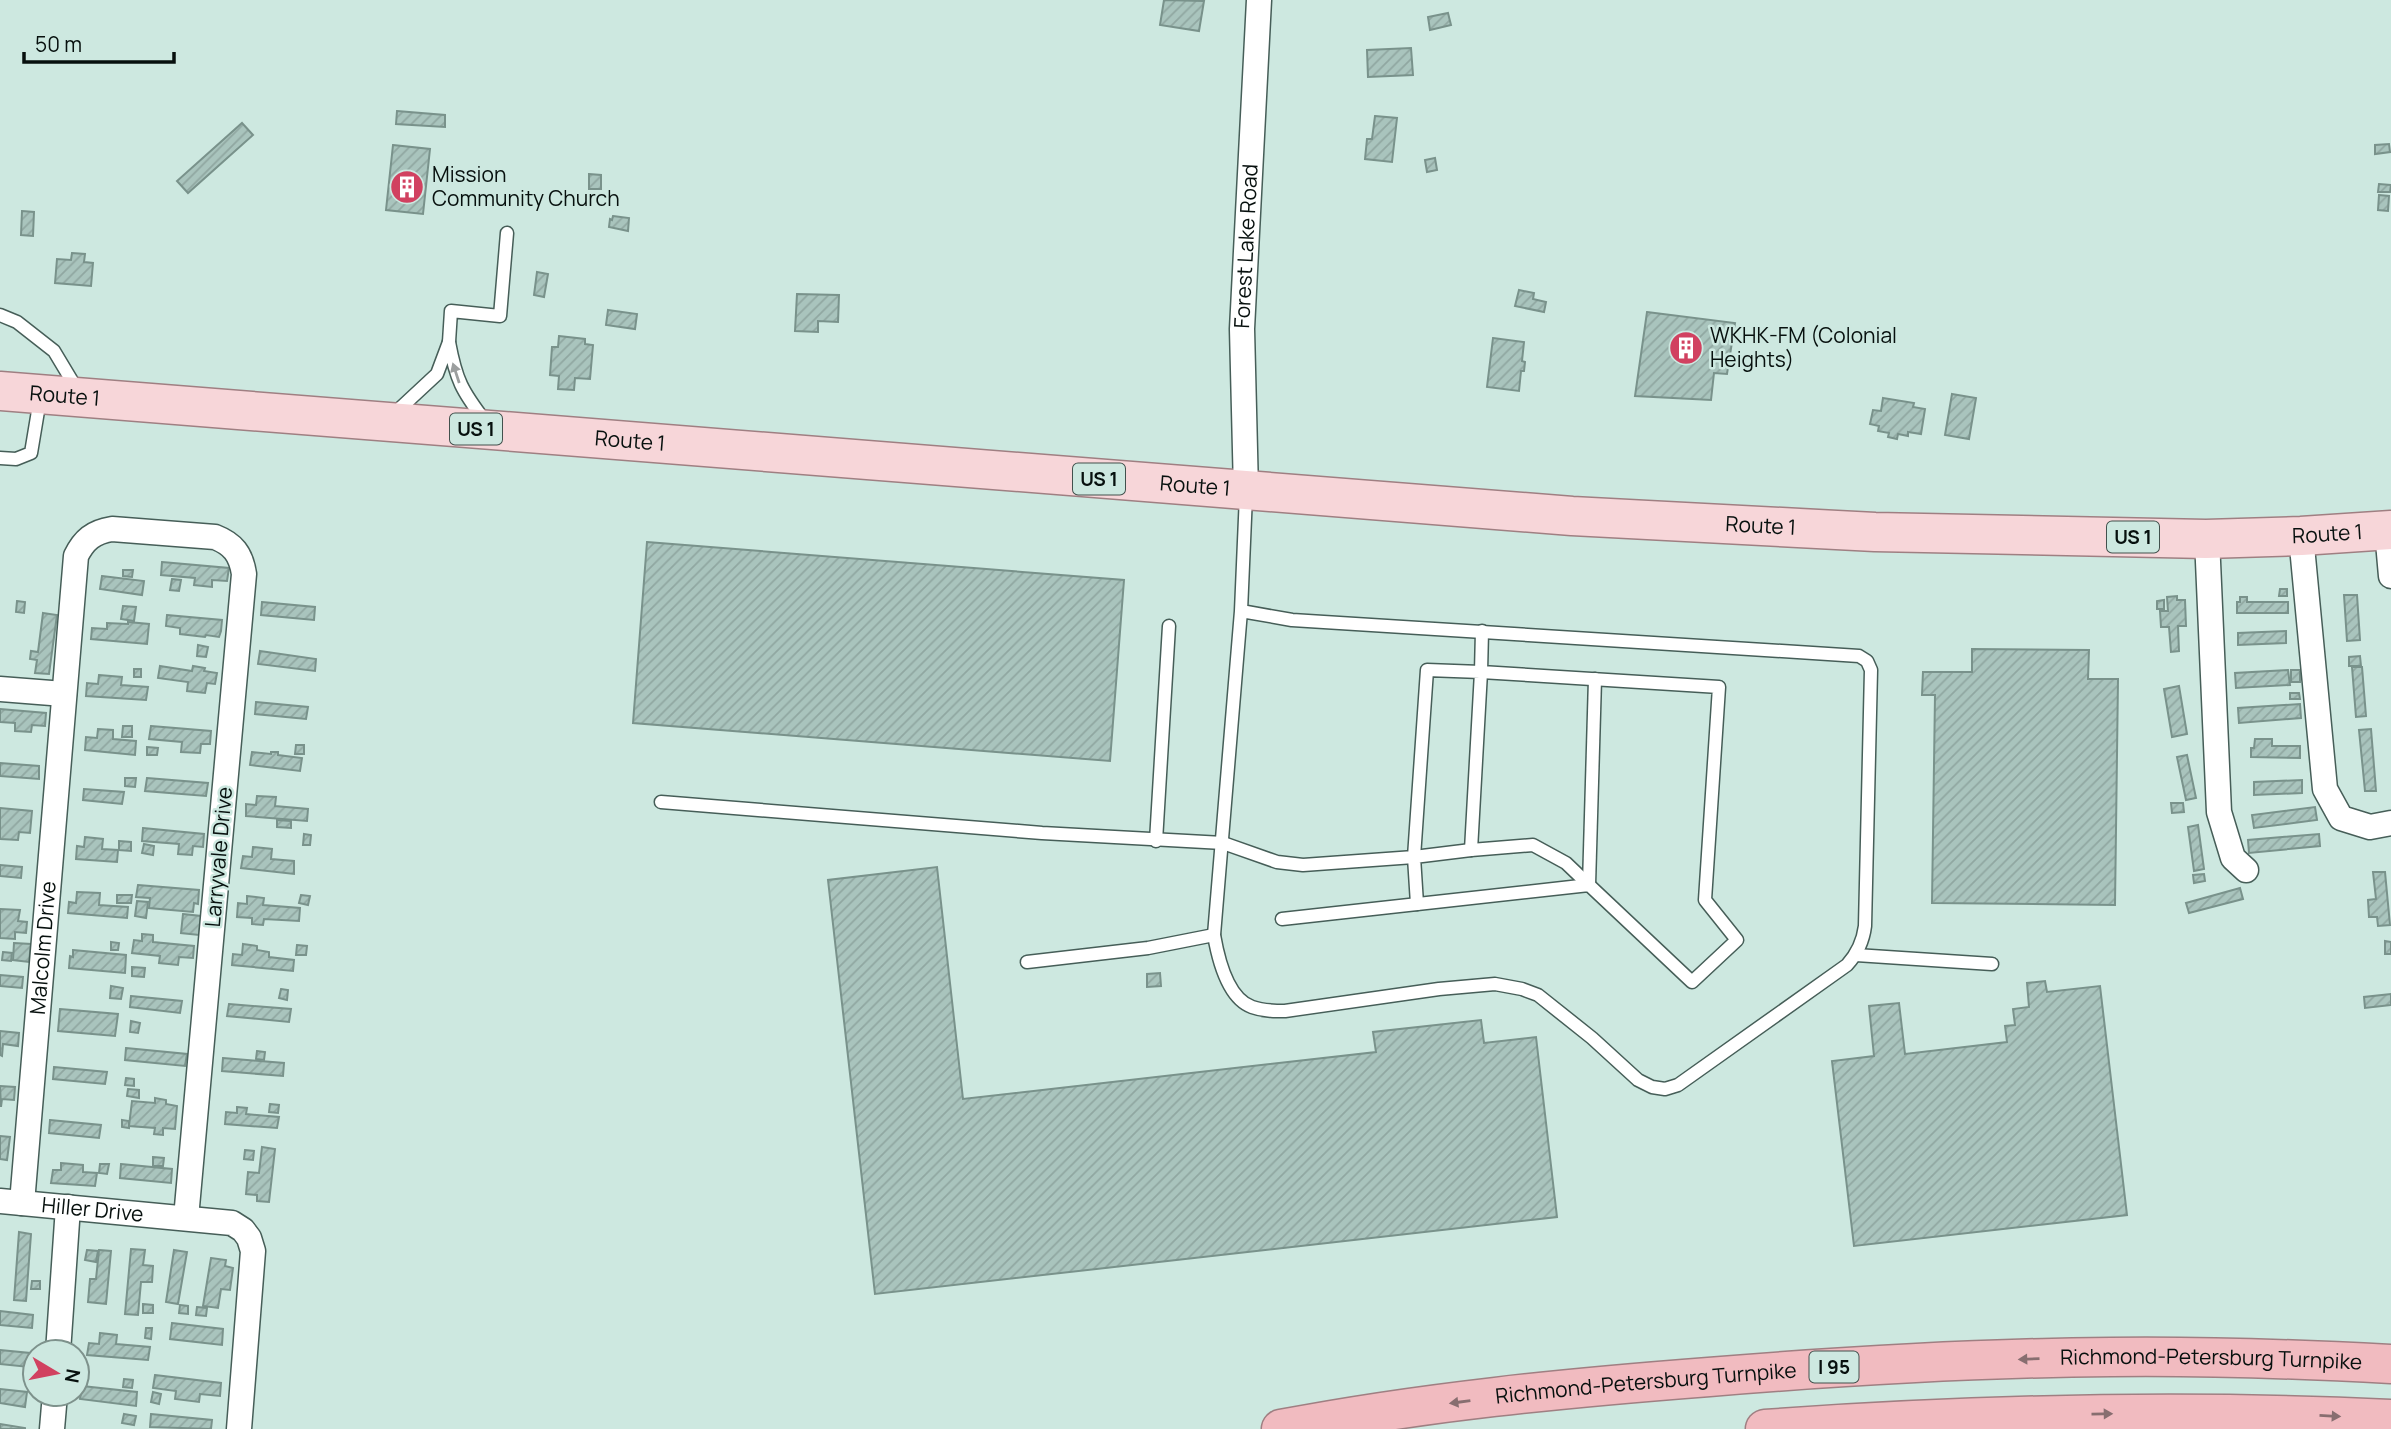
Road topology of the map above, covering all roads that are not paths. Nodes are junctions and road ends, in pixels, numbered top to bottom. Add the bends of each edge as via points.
1 (1259, 0) edge
2 (507, 233) dead end
3 (0, 315) edge
4 (449, 342) junction
5 (0, 391) edge
6 (40, 394) junction
7 (81, 397) junction
8 (385, 421) junction
9 (492, 430) junction
10 (0, 458) edge
11 (1246, 491) junction
12 (2389, 530) edge
13 (2301, 536) junction
14 (2207, 539) junction
15 (2391, 576) edge
16 (1241, 611) junction
17 (1169, 626) dead end
18 (1482, 631) junction
19 (1481, 672) junction
20 (1595, 679) junction
21 (0, 689) edge
22 (64, 694) junction
23 (662, 802) dead end
24 (2391, 823) edge
25 (1156, 841) junction
26 (1223, 843) junction
27 (1471, 850) junction
28 (1414, 857) junction
29 (2246, 870) dead end
30 (1589, 885) junction
31 (1417, 904) junction
32 (1282, 919) dead end
33 (1214, 935) junction
34 (1856, 955) junction
35 (1027, 962) dead end
36 (1992, 964) dead end
37 (11, 1202) edge
38 (68, 1207) junction
39 (186, 1218) junction
40 (59, 1338) edge
41 (2391, 1364) edge
42 (54, 1408) edge
43 (2391, 1419) edge
44 (52, 1429) edge
45 (239, 1429) edge
46 (1281, 1429) edge
47 (1765, 1429) edge

1 - 11 street, Forest Lake Road via 1242,328
2 - 4 lane via 500,316 452,312
3 - 7 lane via 17,322 54,351
4 - 8 lane via 437,374
9 -> 4 lane via 455,375
5 - 6 main road, Route 1 / US 1
6 - 7 main road, Route 1 / US 1
6 - 10 lane via 31,453 16,459
7 - 8 main road, Route 1 / US 1
8 - 9 main road, Route 1 / US 1
9 - 11 main road, Route 1 / US 1
11 - 14 main road, Route 1 / US 1 via 1572,516 1875,532
11 - 16 lane
12 - 13 main road, Route 1 / US 1
12 - 15 street
13 - 14 main road, Route 1 / US 1
13 - 24 street via 2326,789 2341,818 2370,827
14 - 29 street via 2219,812 2233,859
16 - 18 lane via 1292,620
16 - 26 lane
17 - 25 lane
18 - 19 lane
18 - 34 lane via 1852,655 1867,662 1871,670 1865,926
19 - 20 lane
19 - 27 lane
19 - 28 lane via 1427,670
20 - 30 lane
20 - 30 lane via 1719,687 1705,900 1737,940 1692,982
21 - 22 street
22 - 37 street, Malcolm Drive
22 - 39 street, Larryvale Drive via 76,556 92,535 111,529 215,537 237,551 244,574
23 - 25 lane
25 - 26 lane
26 - 28 lane via 1277,862 1303,865
26 - 33 lane
27 - 28 lane
27 - 30 lane via 1533,845 1566,863
28 - 31 lane
30 - 31 lane
31 - 32 lane
33 - 34 lane via 1227,980 1249,1006 1285,1011 1439,989 1495,984 1522,989 1538,995 1638,1080 1665,1088 1678,1086
33 - 35 lane via 1149,948
34 - 36 lane
37 - 38 street, Hiller Drive
38 - 39 street, Hiller Drive
38 - 40 street
39 - 45 street via 232,1223 243,1230 253,1251
41 -> 46 highway, Richmond-Petersburg Turnpike / I 95 via 2110,1357 1853,1365 1468,1400
42 - 44 street
47 -> 43 highway via 1945,1418 2154,1413

